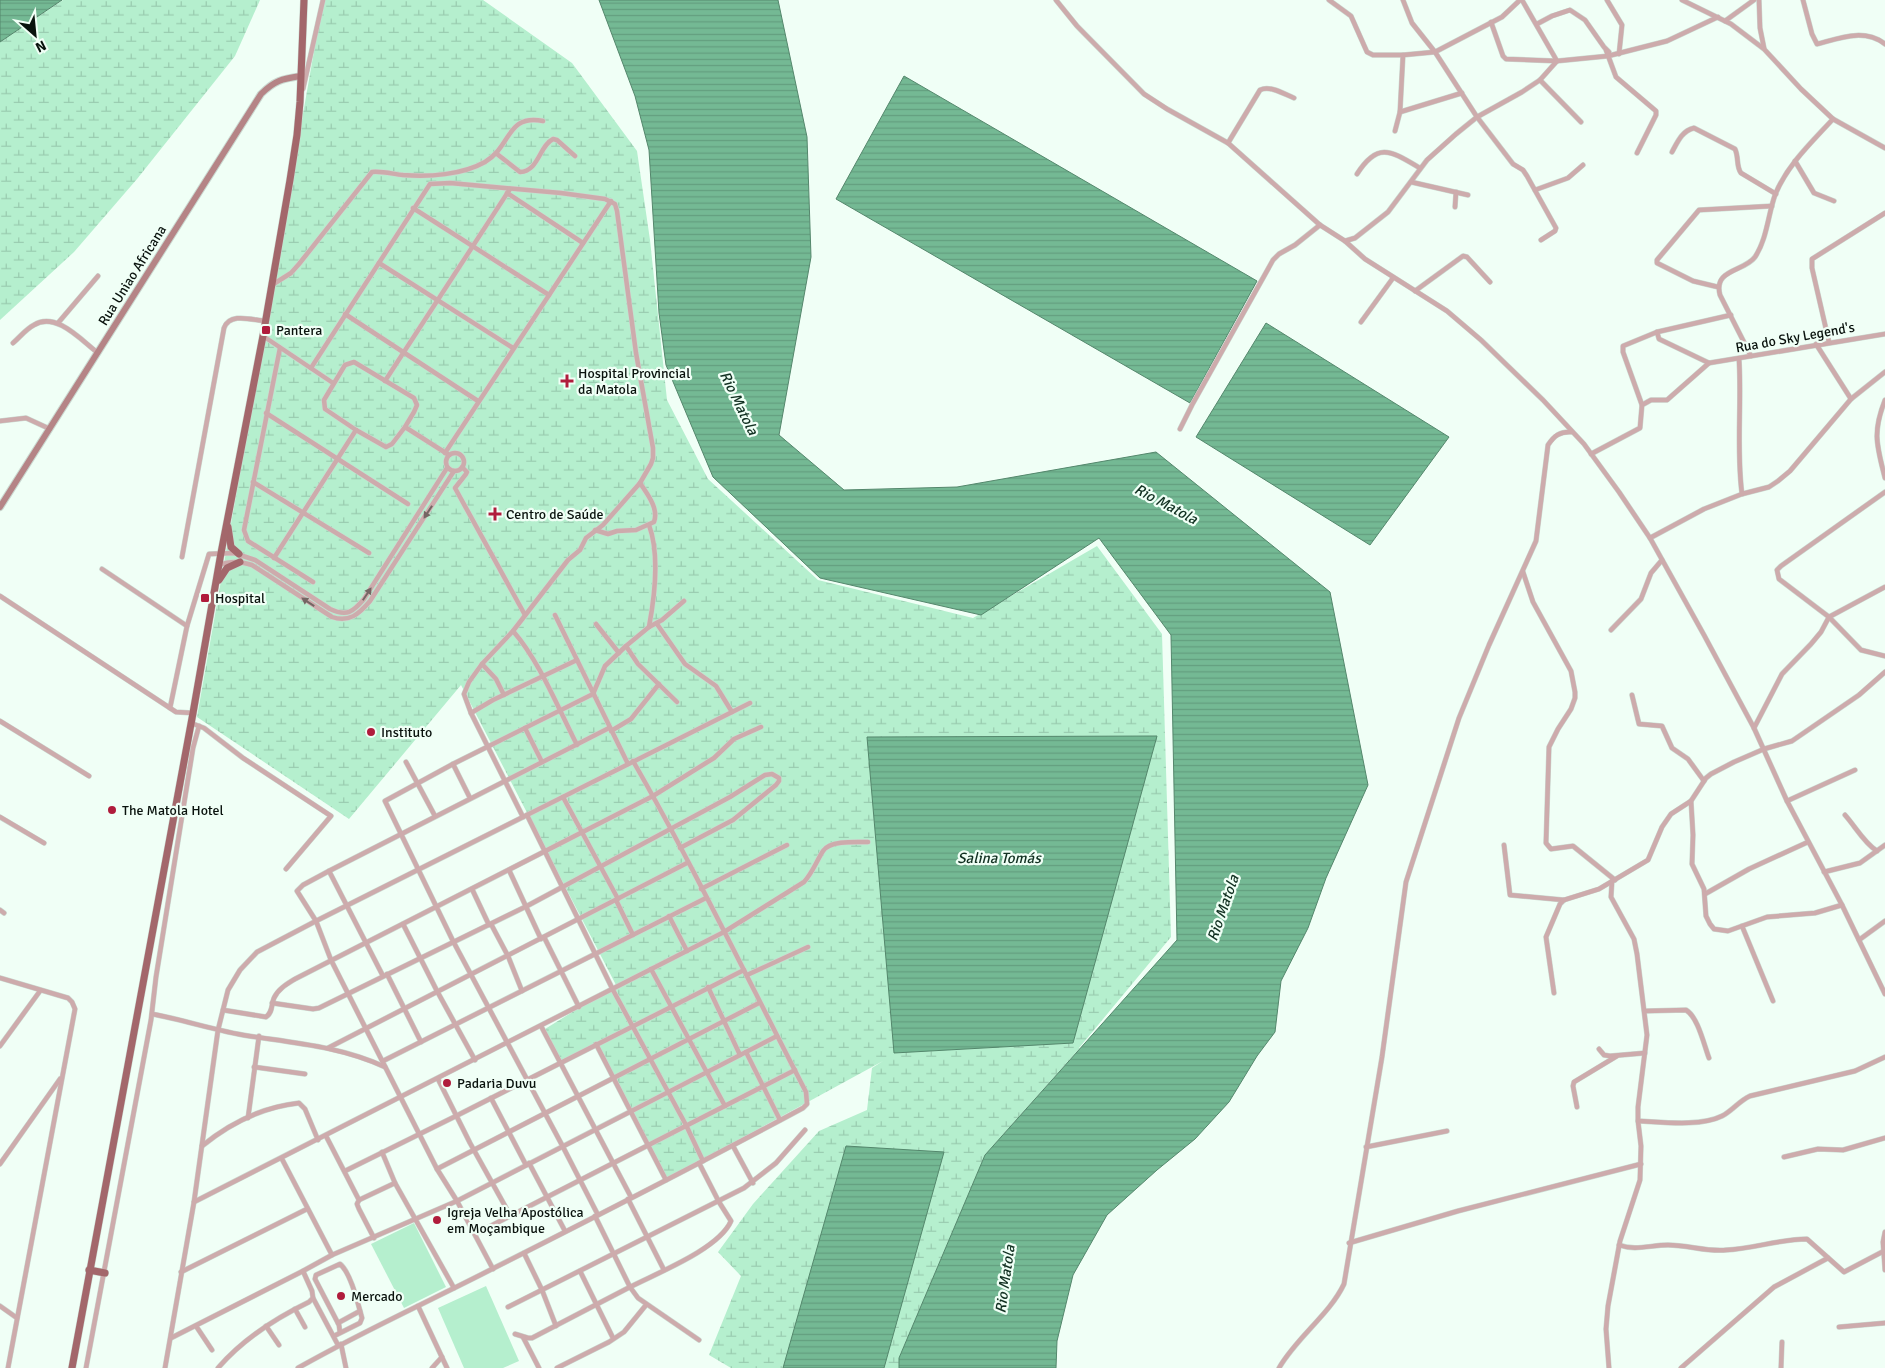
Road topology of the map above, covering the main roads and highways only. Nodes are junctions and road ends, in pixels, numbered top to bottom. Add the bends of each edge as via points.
1 (304, 0) edge
2 (301, 76) junction
3 (0, 508) edge
4 (227, 519) junction
5 (215, 587) junction
6 (90, 1270) junction
7 (105, 1273) road end
8 (72, 1368) edge

1 - 2 main road
2 - 3 main road, Rua Uniao Africana via 279,80 261,94
2 - 4 main road via 297,135 272,285
4 - 5 main road
4 - 5 main road via 230,543 240,558 227,568
5 - 6 main road
6 - 7 main road
6 - 8 main road

